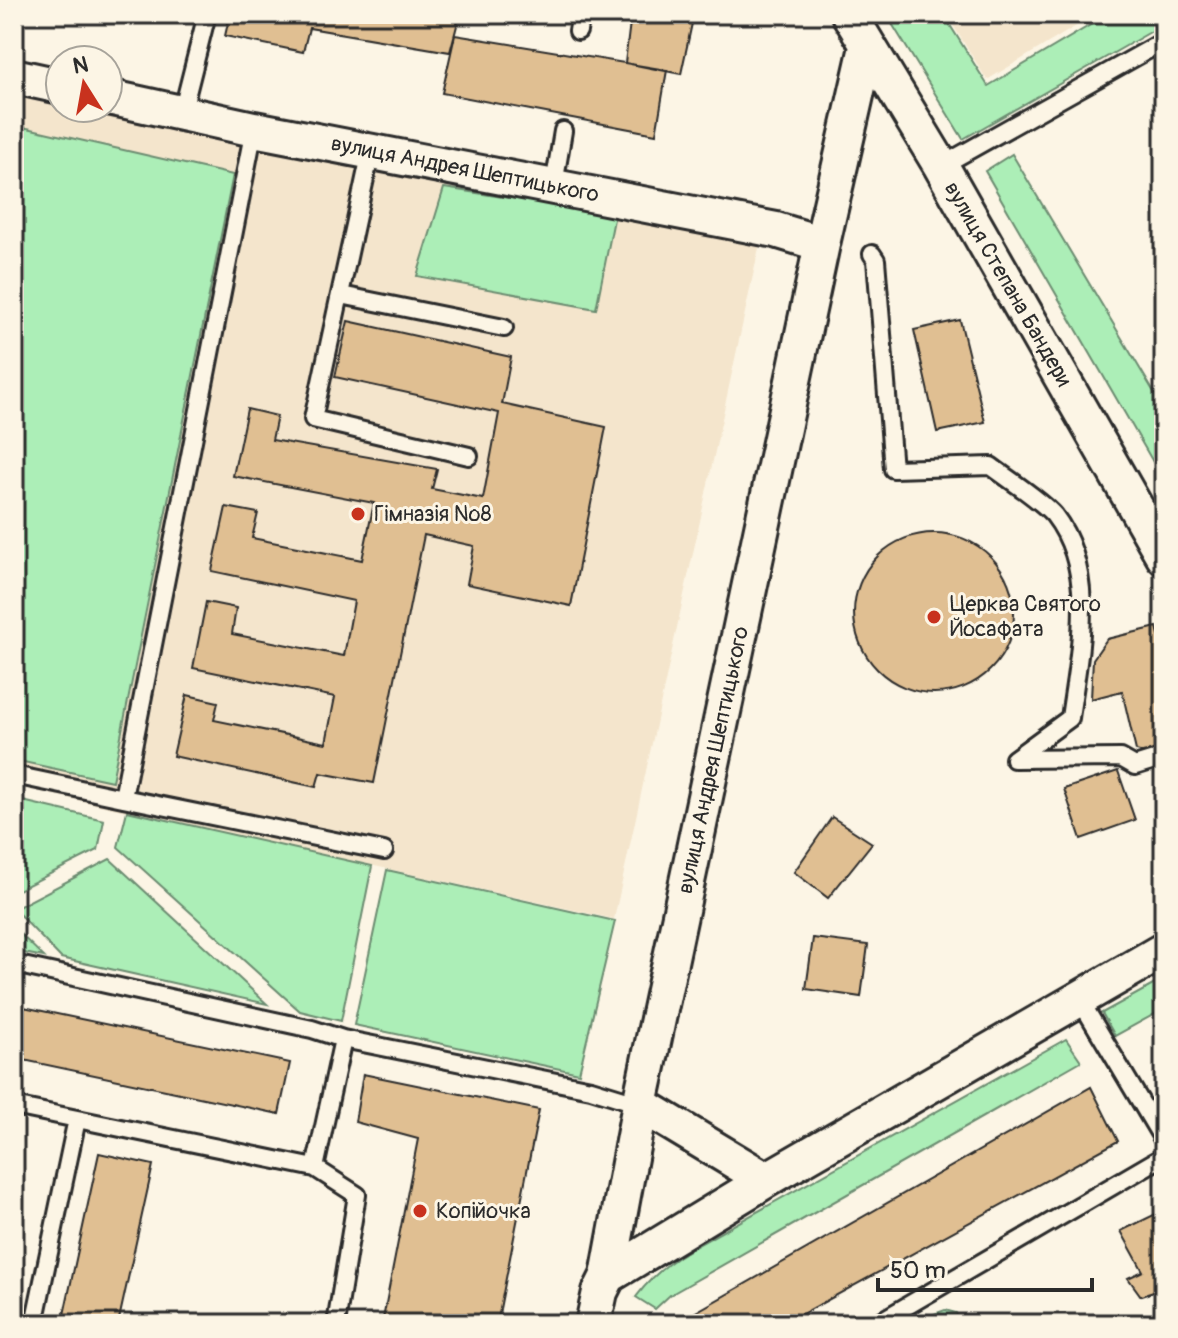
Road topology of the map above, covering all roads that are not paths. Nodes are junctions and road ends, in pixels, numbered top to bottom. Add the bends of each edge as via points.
1 (207, 14) edge
2 (581, 14) edge
3 (849, 14) edge
4 (578, 31) dead end
5 (1162, 46) edge
6 (867, 47) junction
7 (14, 76) edge
8 (44, 83) edge
9 (124, 100) edge
10 (182, 113) junction
11 (254, 129) junction
12 (563, 131) dead end
13 (371, 151) junction
14 (941, 166) junction
15 (554, 185) junction
16 (822, 244) junction
17 (872, 254) dead end
18 (341, 295) junction
19 (504, 328) dead end
20 (469, 456) dead end
21 (1164, 557) edge
22 (1164, 757) edge
23 (14, 775) edge
24 (123, 798) junction
25 (384, 851) dead end
26 (1164, 950) edge
27 (14, 964) edge
28 (1080, 1000) junction
29 (343, 1039) junction
30 (640, 1104) junction
31 (14, 1106) edge
32 (77, 1119) junction
33 (1164, 1141) edge
34 (1164, 1156) edge
35 (315, 1168) junction
36 (766, 1180) junction
37 (608, 1276) junction
38 (34, 1324) edge
39 (336, 1324) edge
40 (593, 1324) edge
41 (876, 1324) edge

1 - 10 lane
2 - 4 lane
3 - 6 street, вулиця Степана Бандери
5 - 14 lane
6 - 14 street, вулиця Степана Бандери
6 - 16 street, вулиця Андрея Шептицького
7 - 8 street
9 - 10 street, вулиця Андрея Шептицького
10 - 11 street, вулиця Андрея Шептицького
11 - 13 street, вулиця Андрея Шептицького
11 - 24 lane
12 - 15 lane
13 - 15 street, вулиця Андрея Шептицького
13 - 18 lane
14 - 21 street, вулиця Степана Бандери
15 - 16 street, вулиця Андрея Шептицького
16 - 30 street, вулиця Андрея Шептицького
17 - 22 lane via 893,469 991,466 1053,515 1077,557 1083,626 1070,718 1014,759 1121,758 1135,766
18 - 19 lane
18 - 20 lane via 313,419
23 - 24 lane
24 - 25 lane
26 - 28 street
27 - 29 lane
28 - 33 lane
28 - 36 street
29 - 30 lane via 591,1089
29 - 35 lane
30 - 36 street
30 - 37 street, вулиця Андрея Шептицького
31 - 32 lane
32 - 35 lane
32 - 38 lane
34 - 41 lane
35 - 39 lane via 357,1195
36 - 37 street
37 - 40 street, вулиця Андрея Шептицького

